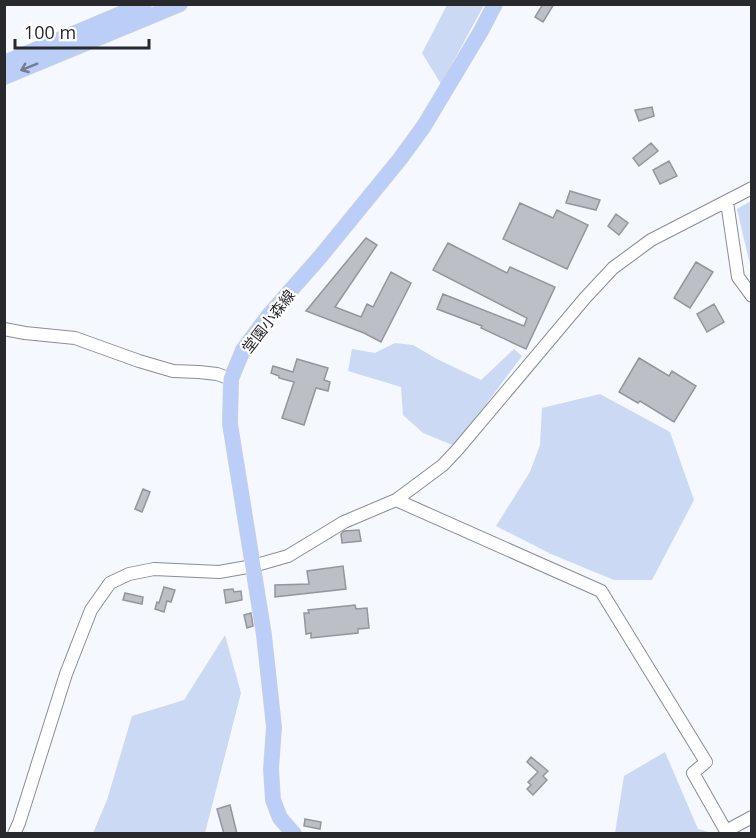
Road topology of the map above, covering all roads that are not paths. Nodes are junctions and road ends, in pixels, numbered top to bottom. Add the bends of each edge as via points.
1 (144, 4) edge
2 (180, 4) edge
3 (495, 4) edge
4 (4, 63) edge
5 (4, 77) edge
6 (752, 188) edge
7 (727, 202) junction
8 (752, 296) edge
9 (4, 329) edge
10 (231, 380) junction
11 (396, 500) junction
12 (253, 566) junction
13 (752, 818) edge
14 (14, 834) edge
15 (294, 834) edge

1 - 4 main road
2 -> 5 main road
3 - 10 main road, 堂園小森線 via 424,126 269,315 243,350
6 - 7 street
7 - 8 street via 738,277
7 - 11 street via 651,240 614,268 443,465
9 - 10 street via 75,338 173,371 217,374
10 - 12 main road, 堂園小森線 via 230,424
11 - 12 street via 344,522 288,556
11 - 13 street via 601,591 706,762 693,773 726,831
12 - 14 street via 219,572 154,569 110,583 91,610 66,674
12 - 15 main road, 堂園小森線 via 274,727 273,800 280,818

